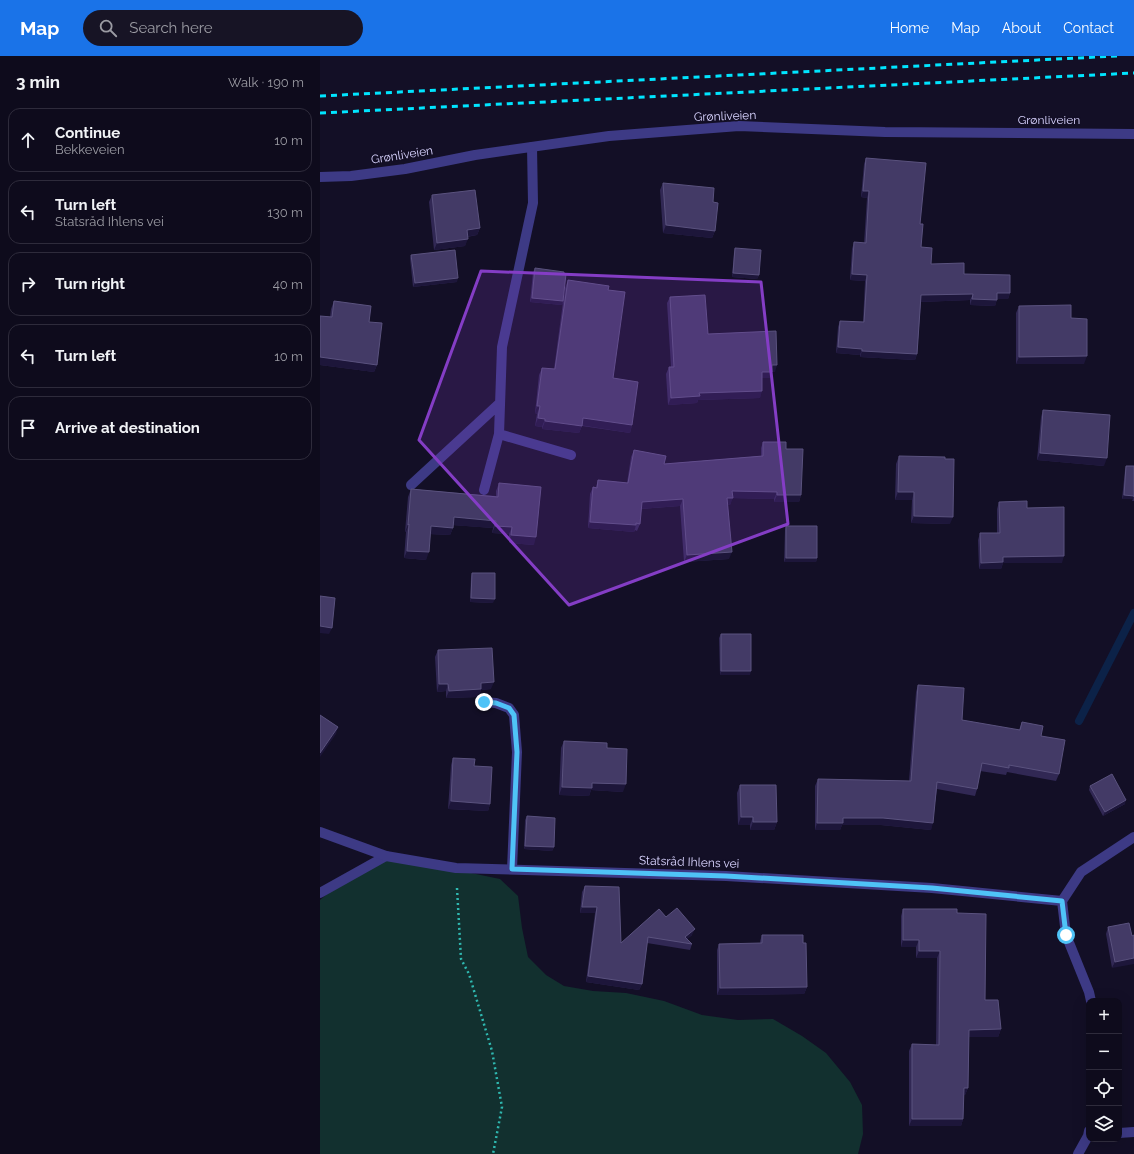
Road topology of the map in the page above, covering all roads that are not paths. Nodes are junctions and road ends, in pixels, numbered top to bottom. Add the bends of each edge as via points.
1 (1134, 134) edge
2 (532, 147) junction
3 (320, 177) edge
4 (500, 403) junction
5 (499, 434) junction
6 (571, 454) dead end
7 (411, 485) dead end
8 (484, 490) dead end
9 (484, 702) dead end
10 (320, 832) edge
11 (1134, 837) edge
12 (386, 856) junction
13 (512, 869) junction
14 (320, 893) edge
15 (1062, 901) junction
16 (1090, 998) edge
17 (1134, 1132) edge
18 (1122, 1133) edge
19 (1086, 1139) edge
20 (1078, 1154) edge

1 - 2 street, Grønliveien via 885,132 739,126 609,136
2 - 3 street, Grønliveien via 405,169
2 - 4 street via 533,203 502,347
4 - 5 street
4 - 7 street
5 - 6 street
5 - 8 street
9 - 13 street via 509,708 514,715 517,752
10 - 12 street, Statsråd Ihlens vei
11 - 15 street via 1081,872
12 - 13 street, Statsråd Ihlens vei via 456,868
12 - 14 street
13 - 15 street, Statsråd Ihlens vei via 726,876 924,887
15 - 16 street via 1066,935
17 - 18 street
19 - 20 street

